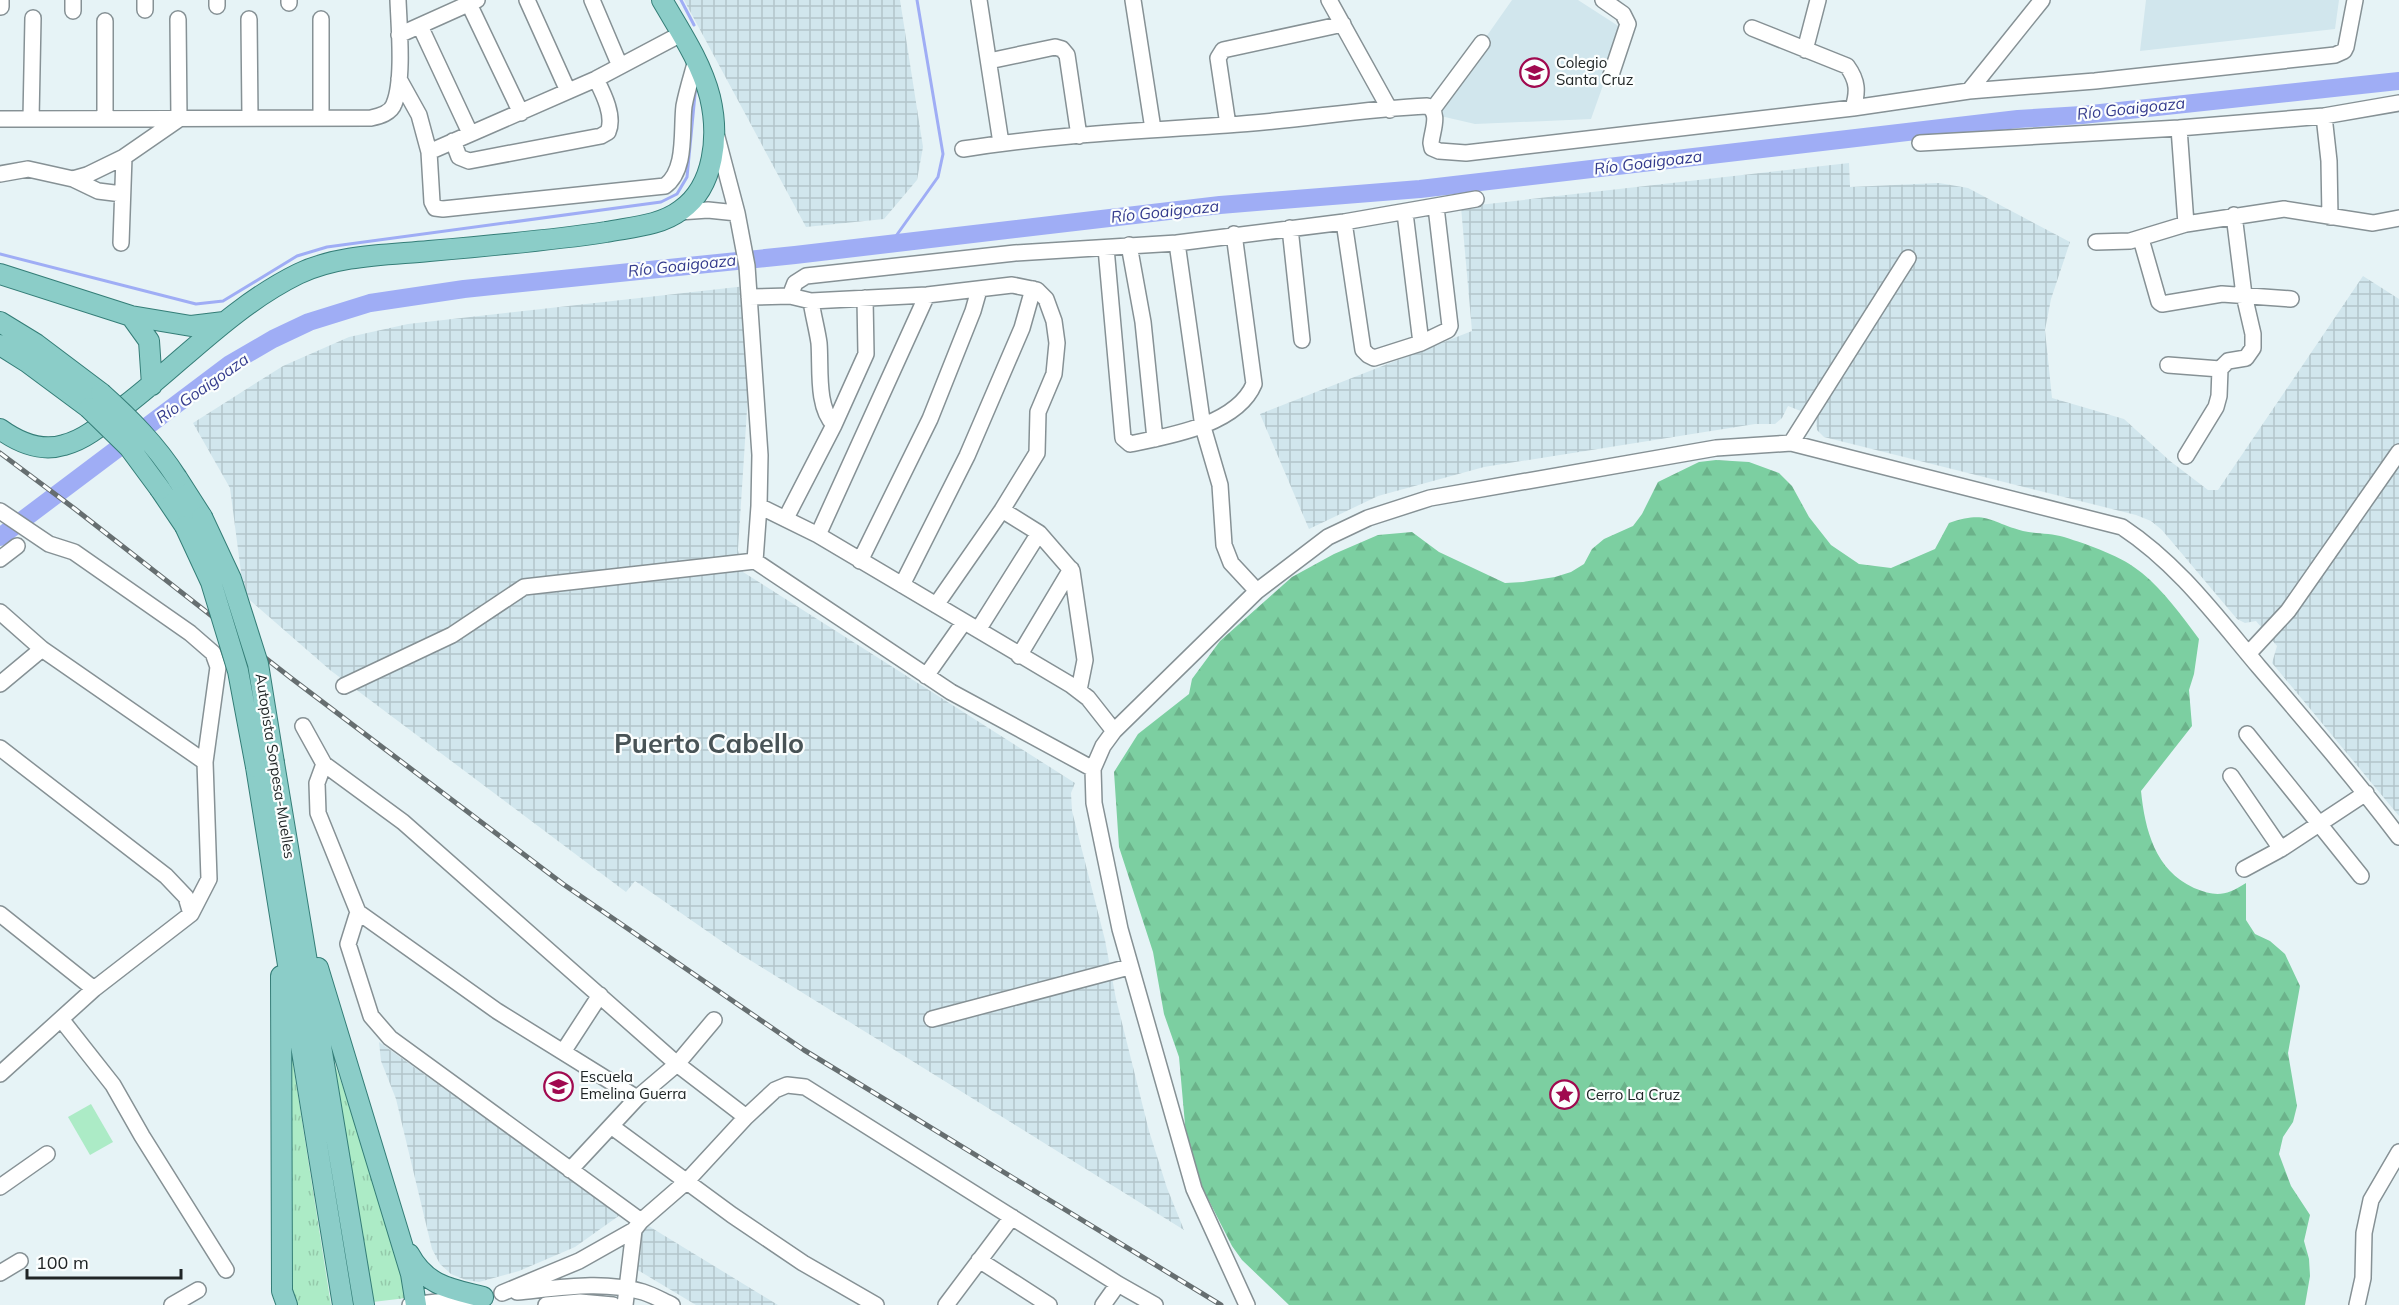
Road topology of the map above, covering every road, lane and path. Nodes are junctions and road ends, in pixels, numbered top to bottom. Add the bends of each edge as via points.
1 (1, 0) edge
2 (398, 0) edge
3 (527, 0) edge
4 (592, 0) edge
5 (662, 0) edge
6 (979, 0) edge
7 (1133, 0) edge
8 (1329, 0) edge
9 (1604, 0) edge
10 (1818, 0) edge
11 (2042, 0) edge
12 (2355, 0) edge
13 (473, 2) edge
14 (1620, 5) edge
15 (1, 7) edge
16 (33, 18) dead end
17 (178, 19) dead end
18 (249, 19) dead end
19 (321, 19) dead end
20 (105, 21) dead end
21 (1343, 24) junction
22 (420, 26) junction
23 (1752, 28) dead end
24 (681, 34) junction
25 (399, 35) junction
26 (1482, 43) dead end
27 (1805, 50) junction
28 (696, 60) junction
29 (989, 61) junction
30 (620, 66) junction
31 (1610, 78) dead end
32 (399, 79) junction
33 (596, 79) junction
34 (568, 91) junction
35 (1969, 91) junction
36 (2399, 103) edge
37 (1853, 108) junction
38 (1433, 109) junction
39 (1390, 110) junction
40 (520, 113) junction
41 (2324, 116) junction
42 (250, 118) junction
43 (321, 118) junction
44 (0, 119) edge
45 (32, 119) junction
46 (105, 119) junction
47 (179, 119) junction
48 (1228, 125) junction
49 (2179, 128) junction
50 (715, 129) junction
51 (1153, 129) junction
52 (470, 134) junction
53 (1079, 136) junction
54 (453, 141) junction
55 (1000, 143) junction
56 (1920, 143) dead end
57 (963, 149) dead end
58 (429, 152) junction
59 (124, 157) junction
60 (0, 174) edge
61 (73, 179) junction
62 (122, 194) junction
63 (1476, 198) dead end
64 (1436, 207) junction
65 (679, 212) junction
66 (737, 213) junction
67 (1405, 213) junction
68 (2234, 215) junction
69 (2330, 217) junction
70 (2399, 218) edge
71 (1344, 222) junction
72 (2186, 224) junction
73 (1290, 228) junction
74 (1234, 234) junction
75 (2141, 238) junction
76 (2096, 242) dead end
77 (121, 243) dead end
78 (1176, 243) junction
79 (1130, 245) junction
80 (1106, 248) junction
81 (1908, 258) dead end
82 (0, 274) edge
83 (1033, 289) junction
84 (979, 290) junction
85 (927, 295) junction
86 (2244, 295) junction
87 (790, 296) junction
88 (750, 297) junction
89 (865, 298) junction
90 (2291, 299) dead end
91 (811, 302) junction
92 (131, 316) junction
93 (0, 322) edge
94 (224, 322) junction
95 (1302, 340) dead end
96 (1420, 343) junction
97 (0, 345) edge
98 (8, 358) edge
99 (2168, 365) dead end
100 (2220, 369) junction
101 (152, 385) junction
102 (95, 401) junction
103 (834, 425) junction
104 (1203, 426) junction
105 (0, 429) edge
106 (1155, 439) junction
107 (1791, 443) junction
108 (2399, 452) edge
109 (2186, 456) dead end
110 (759, 506) junction
111 (1002, 510) junction
112 (0, 511) edge
113 (786, 518) junction
114 (194, 521) junction
115 (1039, 533) junction
116 (818, 536) junction
117 (17, 546) dead end
118 (0, 559) edge
119 (755, 561) junction
120 (860, 561) junction
121 (1071, 569) junction
122 (902, 585) junction
123 (1257, 591) junction
124 (936, 605) junction
125 (0, 612) edge
126 (964, 622) junction
127 (978, 630) junction
128 (42, 649) junction
129 (2248, 654) junction
130 (1019, 656) junction
131 (926, 676) junction
132 (0, 684) edge
133 (344, 686) dead end
134 (1079, 690) junction
135 (303, 726) dead end
136 (1114, 731) junction
137 (2247, 734) dead end
138 (0, 748) edge
139 (205, 762) junction
140 (324, 764) junction
141 (265, 765) junction
142 (1093, 769) junction
143 (2231, 777) dead end
144 (2366, 793) junction
145 (2320, 823) junction
146 (2399, 837) edge
147 (2281, 849) junction
148 (2244, 869) dead end
149 (292, 876) junction
150 (2361, 876) dead end
151 (281, 911) junction
152 (358, 912) junction
153 (0, 914) edge
154 (191, 914) junction
155 (1130, 967) junction
156 (94, 989) junction
157 (600, 995) junction
158 (61, 1019) junction
159 (932, 1019) dead end
160 (714, 1020) dead end
161 (563, 1052) junction
162 (677, 1064) junction
163 (0, 1074) edge
164 (637, 1098) junction
165 (746, 1117) junction
166 (611, 1126) junction
167 (2399, 1152) edge
168 (47, 1154) dead end
169 (570, 1170) junction
170 (686, 1182) junction
171 (0, 1188) edge
172 (1012, 1217) junction
173 (638, 1225) junction
174 (400, 1239) junction
175 (979, 1260) junction
176 (20, 1261) dead end
177 (226, 1270) dead end
178 (0, 1273) edge
179 (1118, 1284) junction
180 (627, 1288) junction
181 (198, 1290) dead end
182 (493, 1295) junction
183 (281, 1300) edge
184 (363, 1300) edge
185 (343, 1302) edge
186 (172, 1305) edge
187 (414, 1305) edge
188 (546, 1305) edge
189 (613, 1305) edge
190 (625, 1305) edge
191 (672, 1305) edge
192 (876, 1305) edge
193 (946, 1305) edge
194 (1049, 1305) edge
195 (1103, 1305) edge
196 (1155, 1305) edge
197 (1247, 1305) edge
198 (2357, 1305) edge

1 - 15 street
2 - 25 street
3 - 34 street
4 - 30 street
5 - 24 main road
6 - 29 street
7 - 51 street
8 - 21 street
9 - 14 street
10 - 27 street
11 - 35 street
12 - 35 street via 2346,46 2335,56
13 - 22 street
13 - 40 street
14 - 31 street via 1628,28
16 - 45 street
17 - 47 street
18 - 42 street
19 - 43 street
20 - 46 street
21 - 39 street
21 - 48 street via 1223,50 1218,58
22 - 25 street
22 - 52 street
23 - 27 street
24 - 28 main road
24 - 30 street
25 - 32 street
26 - 38 street
27 - 37 street via 1847,66 1857,84
28 - 50 main road via 710,97
28 - 58 street via 684,107 678,167 665,186 438,208 432,202
29 - 53 street via 1055,47 1062,50 1067,55
29 - 55 street
30 - 33 street
32 - 43 street via 394,106 384,115
32 - 58 street via 419,115
33 - 34 street
33 - 54 street via 610,123 608,132 601,136 469,161 459,157
34 - 40 street
35 - 37 street
36 - 41 street
37 - 38 street via 1466,153 1432,148 1436,114
38 - 39 street via 1427,106
39 - 48 street
40 - 52 street
41 - 49 street
41 - 69 street
42 - 43 street
42 - 47 street
44 - 45 street
45 - 46 street
46 - 47 street
47 - 59 street
48 - 51 street
49 - 56 street
49 - 72 street
50 - 65 main road via 712,160 702,188
50 - 66 street
51 - 53 street
52 - 54 street
53 - 55 street
54 - 58 street
55 - 57 street
59 - 61 street
59 - 62 street
60 - 61 street via 28,169
61 - 62 street via 98,190
62 - 77 street
63 - 64 street
64 - 67 street
64 - 96 street via 1450,326 1444,334
65 - 66 street
65 - 94 main road via 651,224 575,237 339,261 284,281
66 - 88 street
67 - 71 street
67 - 96 street
68 - 69 street via 2284,209
68 - 72 street
68 - 86 street
69 - 70 street via 2373,223
71 - 73 street
71 - 96 street via 1364,350 1374,358
72 - 75 street
73 - 74 street
73 - 95 street
74 - 78 street
74 - 104 street via 1254,384 1242,403
75 - 76 street
75 - 86 street via 2158,302
78 - 79 street
78 - 104 street
79 - 80 street
79 - 106 street via 1143,322
80 - 87 street via 1015,253 806,276 795,283
80 - 106 street via 1123,438 1130,444
81 - 107 street
82 - 92 main road
83 - 84 street via 1012,285
83 - 111 street via 1046,298 1054,321 1054,374 1039,407 1035,458
83 - 122 street via 1022,328 967,456
84 - 85 street
84 - 120 street via 930,419
85 - 89 street
85 - 116 street
86 - 90 street
86 - 100 street via 2253,348 2246,358 2228,361
87 - 88 street
87 - 91 street
88 - 110 street via 760,455
89 - 91 street
89 - 103 street via 866,354
91 - 103 street via 825,412
92 - 94 main road via 191,327
92 - 101 main road via 149,341
93 - 102 main road, Autopista Sorpesa-Muelles via 36,344
94 - 101 main road
97 - 98 main road, Autopista Sorpesa-Muelles
98 - 102 main road, Autopista Sorpesa-Muelles
99 - 100 street
100 - 109 street via 2216,407
101 - 105 main road via 90,433 64,446 40,448 13,439
102 - 114 main road, Autopista Sorpesa-Muelles, bridge via 160,489
102 - 114 main road, Autopista Sorpesa-Muelles, bridge via 129,418 163,456 177,478
103 - 113 street
104 - 106 street
104 - 123 street via 1220,486 1224,545 1231,563
107 - 123 street via 1716,448 1431,498 1368,518 1328,537
107 - 129 street via 2122,527 2148,544 2192,585
108 - 129 street via 2288,611
110 - 113 street
110 - 119 street
111 - 115 street
111 - 124 street
112 - 139 street via 49,544 74,552 190,633 213,654 218,668
113 - 116 street
114 - 141 main road, Autopista Sorpesa-Muelles, bridge via 231,579 258,664
115 - 121 street
115 - 127 street
116 - 120 street
117 - 118 street
119 - 131 street
119 - 133 street via 524,587 452,635
120 - 122 street
121 - 130 street
121 - 134 street via 1085,660
122 - 124 street
123 - 136 street
124 - 126 street
125 - 128 street
126 - 127 street
126 - 131 street
127 - 130 street
128 - 132 street
128 - 139 street
129 - 144 street
130 - 134 street
131 - 142 street
134 - 136 street
135 - 140 street
136 - 142 street
137 - 145 street
138 - 154 street via 166,876 186,897
139 - 154 street via 209,879
140 - 152 street via 317,783 318,813
140 - 157 street via 403,822
141 - 149 main road, Autopista Sorpesa-Muelles
141 - 151 main road, Autopista Sorpesa-Muelles
142 - 155 street via 1094,803
143 - 147 street
144 - 145 street
144 - 146 street
145 - 147 street
145 - 150 street
147 - 148 street
149 - 174 main road
149 - 184 main road, Autopista Sorpesa-Muelles
151 - 183 main road
151 - 185 main road, Autopista Sorpesa-Muelles
152 - 161 street via 497,1011
152 - 169 street via 348,944 370,1016 390,1038
153 - 156 street
154 - 156 street
155 - 159 street
155 - 197 street via 1194,1189
156 - 158 street
157 - 161 street
157 - 162 street
158 - 163 street
158 - 177 street via 113,1084
160 - 162 street
161 - 164 street
162 - 164 street
162 - 165 street
164 - 166 street
165 - 170 street
165 - 172 street via 775,1090 787,1084 804,1087
166 - 169 street
166 - 170 street
167 - 198 street via 2371,1200
168 - 171 street
169 - 173 street
170 - 173 street
170 - 192 street via 803,1263
172 - 175 street
172 - 179 street
173 - 180 street
173 - 182 street via 579,1261
174 - 182 main road via 417,1269 429,1279 445,1287
174 - 187 main road via 411,1274
175 - 193 street
175 - 194 street
176 - 178 street
179 - 195 street
179 - 196 street
180 - 182 street via 581,1286
180 - 190 street
180 - 191 street
181 - 186 street
182 - 187 street
188 - 189 street

